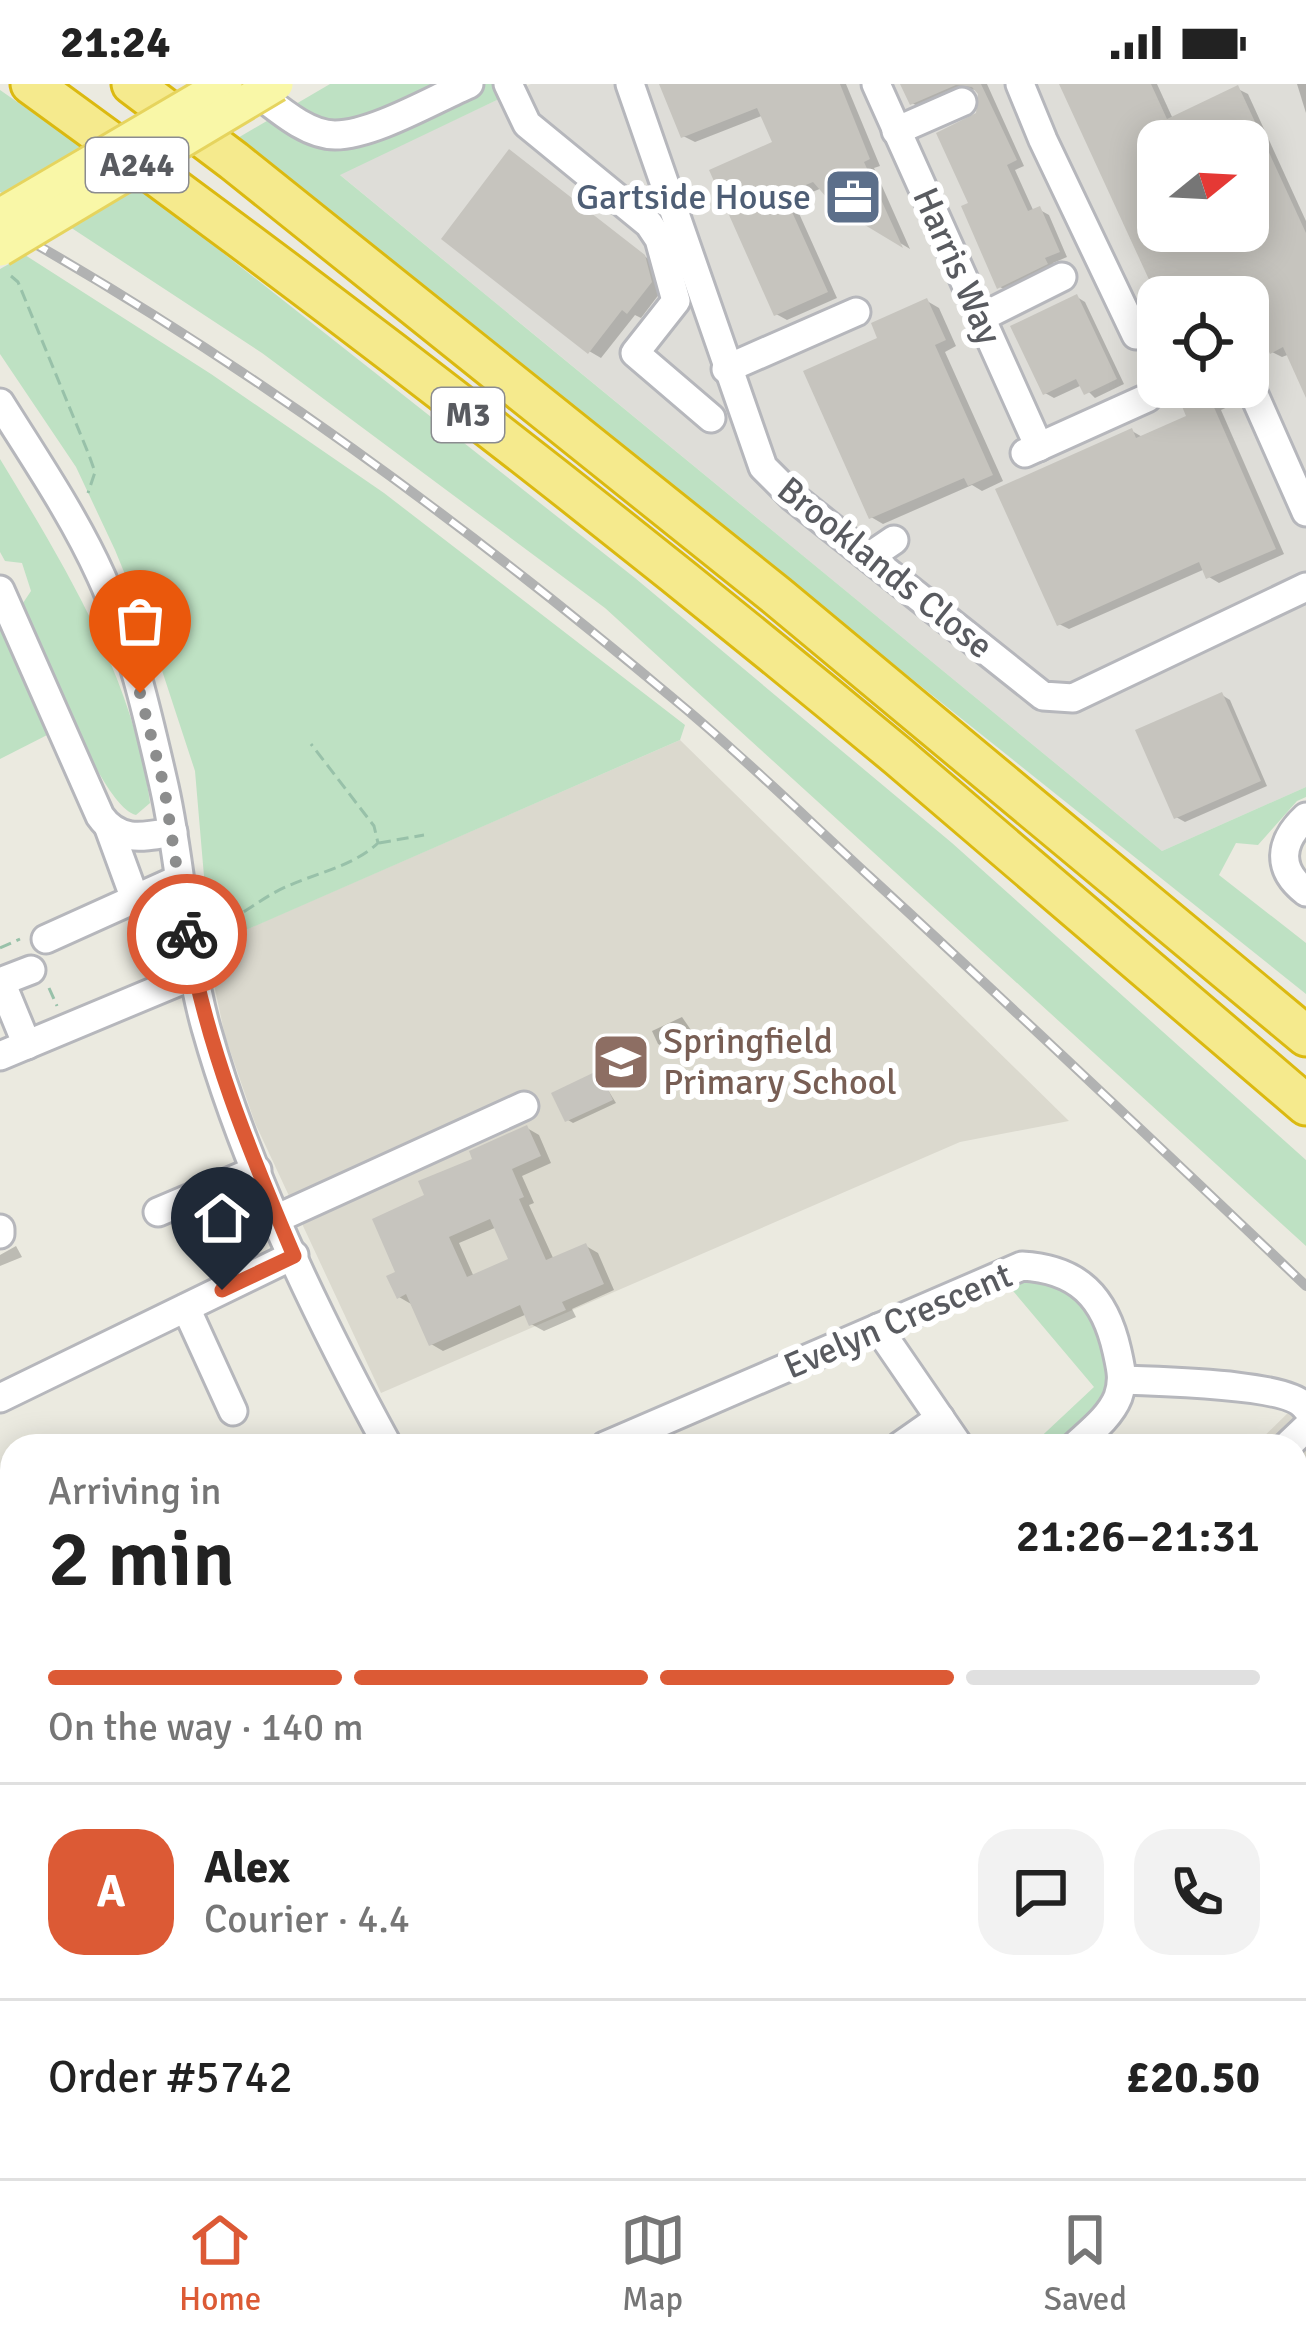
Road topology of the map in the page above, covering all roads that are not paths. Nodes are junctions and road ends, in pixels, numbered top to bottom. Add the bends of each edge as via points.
1 (32, 84) edge
2 (132, 84) edge
3 (225, 84) edge
4 (245, 84) edge
5 (276, 84) edge
6 (470, 84) edge
7 (508, 84) edge
8 (630, 84) edge
9 (876, 84) edge
10 (1020, 84) edge
11 (962, 103) dead end
12 (896, 131) junction
13 (0, 216) edge
14 (4, 261) edge
15 (1062, 278) dead end
16 (856, 312) dead end
17 (980, 318) junction
18 (1136, 335) dead end
19 (726, 369) junction
20 (0, 403) edge
21 (1137, 403) edge
22 (1260, 408) edge
23 (711, 418) dead end
24 (1306, 512) edge
25 (894, 540) dead end
26 (869, 557) junction
27 (7, 586) edge
28 (1306, 587) edge
29 (1306, 818) edge
30 (109, 828) junction
31 (173, 832) junction
32 (179, 879) junction
33 (1306, 892) edge
34 (135, 899) junction
35 (46, 939) dead end
36 (31, 970) dead end
37 (194, 975) junction
38 (0, 982) edge
39 (1306, 1036) edge
40 (27, 1045) junction
41 (1241, 1049) junction
42 (0, 1056) edge
43 (1306, 1105) edge
44 (524, 1106) dead end
45 (1306, 1115) edge
46 (257, 1170) junction
47 (158, 1212) dead end
48 (278, 1218) junction
49 (294, 1256) junction
50 (186, 1308) junction
51 (878, 1328) junction
52 (1123, 1380) junction
53 (0, 1398) edge
54 (233, 1411) dead end
55 (1305, 1413) edge
56 (940, 1418) junction
57 (382, 1434) edge
58 (633, 1434) edge
59 (917, 1434) edge
60 (951, 1434) edge
61 (1086, 1434) edge

1 - 41 highway, M3 via 636,545
2 - 39 highway, M3 via 777,596
3 - 13 main road, A244, bridge
4 - 6 street via 303,125 334,135
5 - 14 main road, A244, bridge
7 - 23 street via 527,124 659,239 676,301 635,353
8 - 19 street, Brooklands Close
9 - 12 street, Harris Way
10 - 18 street
11 - 12 street
12 - 17 street, Harris Way
15 - 17 street
16 - 19 street
17 - 21 street, Harris Way via 1030,451
19 - 26 street, Brooklands Close via 763,467
20 - 31 street via 102,577
22 - 24 street
25 - 26 street
26 - 28 street, Brooklands Close via 1043,696 1073,698
27 - 30 street
29 - 33 street via 1288,834 1282,858
30 - 31 street via 137,838
30 - 34 street
31 - 32 street
32 - 34 street
32 - 37 street
34 - 35 street
36 - 38 street
37 - 40 street
37 - 46 street via 218,1069
38 - 40 street
40 - 42 street
41 - 43 highway, M3
41 - 45 highway, M3
44 - 48 street
46 - 47 street
46 - 48 street
48 - 49 street
49 - 50 street
49 - 57 street
50 - 53 street
50 - 54 street
51 - 52 street, Evelyn Crescent via 998,1273 1049,1267 1074,1277 1105,1313
51 - 56 street
51 - 58 street, Evelyn Crescent
52 - 55 street via 1294,1396
52 - 61 street via 1116,1403
56 - 59 street
56 - 60 street

